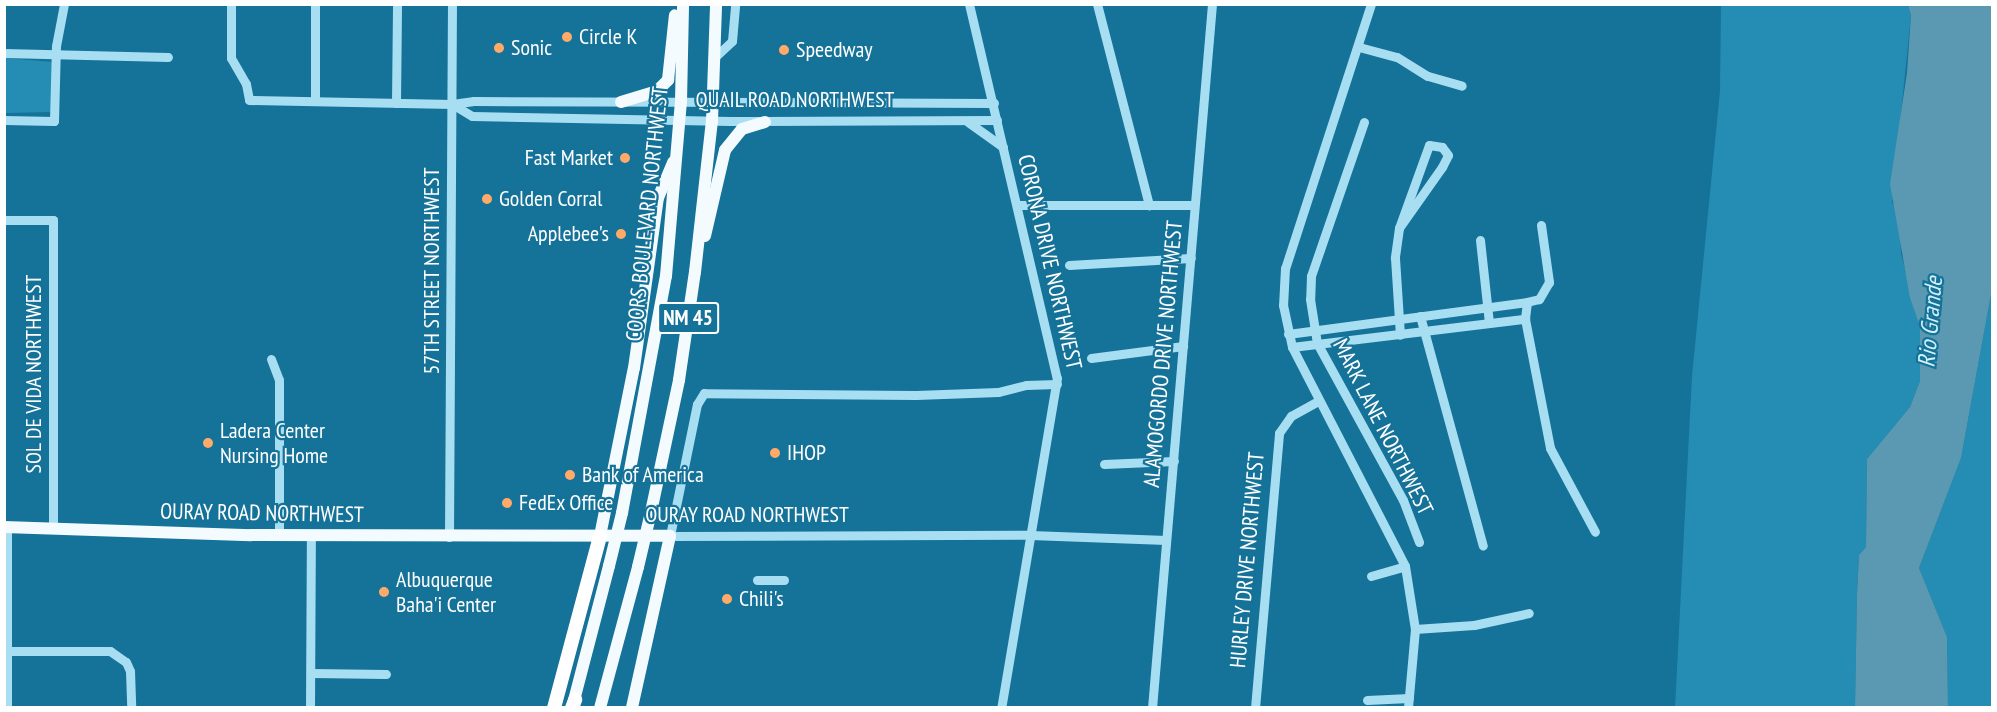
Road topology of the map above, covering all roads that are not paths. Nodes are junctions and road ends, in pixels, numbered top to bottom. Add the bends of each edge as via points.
1 (64, 4) edge
2 (231, 4) edge
3 (315, 4) edge
4 (397, 4) edge
5 (452, 4) edge
6 (676, 4) edge
7 (683, 4) edge
8 (716, 4) edge
9 (735, 4) edge
10 (969, 4) edge
11 (1097, 4) edge
12 (1212, 4) edge
13 (1371, 4) edge
14 (1359, 47) junction
15 (4, 53) edge
16 (56, 56) junction
17 (168, 57) dead end
18 (715, 57) junction
19 (1462, 86) dead end
20 (315, 99) junction
21 (621, 102) junction
22 (681, 102) junction
23 (713, 102) junction
24 (994, 103) junction
25 (396, 104) junction
26 (908, 104) junction
27 (452, 105) junction
28 (908, 119) junction
29 (4, 120) edge
30 (680, 120) junction
31 (963, 120) junction
32 (997, 120) junction
33 (712, 121) junction
34 (765, 122) junction
35 (1364, 122) dead end
36 (1004, 148) junction
37 (678, 153) junction
38 (1018, 205) junction
39 (1194, 205) junction
40 (1149, 206) junction
41 (4, 220) edge
42 (1541, 225) dead end
43 (1399, 228) junction
44 (1480, 240) dead end
45 (1191, 258) junction
46 (1069, 265) dead end
47 (695, 272) junction
48 (1527, 302) junction
49 (1488, 307) junction
50 (1420, 316) junction
51 (1398, 319) junction
52 (1526, 319) junction
53 (1489, 323) junction
54 (1314, 331) junction
55 (1425, 332) junction
56 (1288, 334) junction
57 (1400, 334) junction
58 (1317, 343) junction
59 (1183, 346) junction
60 (1292, 347) junction
61 (1091, 358) dead end
62 (271, 359) dead end
63 (1057, 384) junction
64 (1318, 401) junction
65 (1174, 462) junction
66 (1104, 464) dead end
67 (6, 527) edge
68 (53, 529) junction
69 (1594, 532) dead end
70 (279, 535) junction
71 (311, 535) junction
72 (1030, 535) junction
73 (600, 536) junction
74 (670, 536) junction
75 (449, 537) junction
76 (1166, 540) junction
77 (1419, 542) dead end
78 (1483, 546) dead end
79 (1406, 566) junction
80 (1371, 576) dead end
81 (757, 580) dead end
82 (784, 580) dead end
83 (1528, 613) dead end
84 (1415, 629) junction
85 (8, 651) junction
86 (613, 664) junction
87 (310, 673) junction
88 (386, 674) dead end
89 (1367, 700) dead end
90 (1408, 703) edge
91 (573, 705) edge
92 (7, 708) edge
93 (131, 708) edge
94 (310, 708) edge
95 (554, 708) edge
96 (600, 708) edge
97 (605, 708) edge
98 (632, 708) edge
99 (1001, 708) edge
100 (1152, 708) edge
101 (1254, 708) edge

1 - 16 street
2 - 20 street, QUAIL ROAD NORTHWEST via 231,58 246,84 249,100
3 - 20 street
4 - 25 street
5 - 27 street, 57TH STREET NORTHWEST
6 - 21 main road via 668,80 646,97
7 - 22 main road, COORS BOULEVARD NORTHWEST / NM 45
8 - 18 main road, NM 45
9 - 18 street via 732,41
10 - 24 street, CORONA DRIVE NORTHWEST
11 - 40 street
12 - 39 street, ALAMOGORDO DRIVE NORTHWEST
13 - 14 street
14 - 19 street via 1397,57 1428,76
14 - 56 street via 1285,268 1283,305
15 - 16 street
16 - 17 street
16 - 29 street via 54,121
18 - 23 main road, NM 45
20 - 25 street, QUAIL ROAD NORTHWEST
21 - 22 street, QUAIL ROAD NORTHWEST
21 - 27 street, QUAIL ROAD NORTHWEST via 474,101
22 - 23 street, QUAIL ROAD NORTHWEST
22 - 30 main road, COORS BOULEVARD NORTHWEST / NM 45
23 - 26 street, QUAIL ROAD NORTHWEST
23 - 33 main road, NM 45
24 - 26 street, QUAIL ROAD NORTHWEST
24 - 32 street, CORONA DRIVE NORTHWEST
25 - 27 street, QUAIL ROAD NORTHWEST
26 - 28 street
27 - 30 street, QUAIL ROAD NORTHWEST via 472,116
27 - 75 street, 57TH STREET NORTHWEST
28 - 31 street, QUAIL ROAD NORTHWEST
28 - 34 street, QUAIL ROAD NORTHWEST
30 - 33 street, QUAIL ROAD NORTHWEST
30 - 37 main road, COORS BOULEVARD NORTHWEST / NM 45
31 - 32 street, QUAIL ROAD NORTHWEST
31 - 36 street via 981,128
32 - 36 street, CORONA DRIVE NORTHWEST
33 - 34 street, QUAIL ROAD NORTHWEST
33 - 47 main road, NM 45
34 - 47 main road via 742,129 725,150
35 - 54 street, MARK LANE NORTHWEST via 1311,276
36 - 38 street, CORONA DRIVE NORTHWEST
37 - 73 main road via 658,198 634,368
37 - 91 main road, COORS BOULEVARD NORTHWEST / NM 45, bridge via 656,338 622,513
38 - 40 street
38 - 63 street, CORONA DRIVE NORTHWEST via 1054,354
39 - 40 street
39 - 45 street, ALAMOGORDO DRIVE NORTHWEST
41 - 68 street, SOL DE VIDA NORTHWEST via 53,220
42 - 48 street via 1549,282 1539,299
43 - 43 street via 1429,145 1443,147 1448,155
43 - 51 street via 1395,258
44 - 49 street
45 - 46 street
45 - 59 street, ALAMOGORDO DRIVE NORTHWEST
47 - 86 main road, NM 45, bridge via 679,380
48 - 49 street
48 - 52 street
49 - 50 street
49 - 53 street
50 - 51 street
50 - 55 street
51 - 54 street
51 - 57 street
52 - 53 street
52 - 69 street via 1550,448
53 - 55 street
54 - 56 street
54 - 58 street, MARK LANE NORTHWEST
55 - 57 street
55 - 78 street
56 - 60 street
57 - 58 street
58 - 60 street
58 - 77 street, MARK LANE NORTHWEST via 1403,500
59 - 61 street
59 - 65 street, ALAMOGORDO DRIVE NORTHWEST
60 - 64 street
62 - 70 street via 279,380
63 - 72 street, CORONA DRIVE NORTHWEST
63 - 74 street via 1026,385 998,392 717,390 700,398
64 - 79 street
64 - 101 street, HURLEY DRIVE NORTHWEST via 1291,416 1278,434
65 - 66 street
65 - 76 street, ALAMOGORDO DRIVE NORTHWEST
67 - 68 main road, OURAY ROAD NORTHWEST
67 - 85 street
68 - 70 main road, OURAY ROAD NORTHWEST
70 - 71 main road, OURAY ROAD NORTHWEST
71 - 75 main road, OURAY ROAD NORTHWEST
71 - 87 street
72 - 74 street, OURAY ROAD NORTHWEST
72 - 76 street, OURAY ROAD NORTHWEST
72 - 99 street, CORONA DRIVE NORTHWEST
73 - 74 main road, OURAY ROAD NORTHWEST
73 - 75 main road, OURAY ROAD NORTHWEST
73 - 95 highway
74 - 98 main road
76 - 100 street, ALAMOGORDO DRIVE NORTHWEST
79 - 80 street
79 - 84 street
81 - 82 street
83 - 84 street via 1474,625
84 - 90 street
85 - 92 street
85 - 93 street via 110,651 126,662 130,671
86 - 96 main road, NM 45
86 - 97 main road
87 - 88 street
87 - 94 street
89 - 90 street

